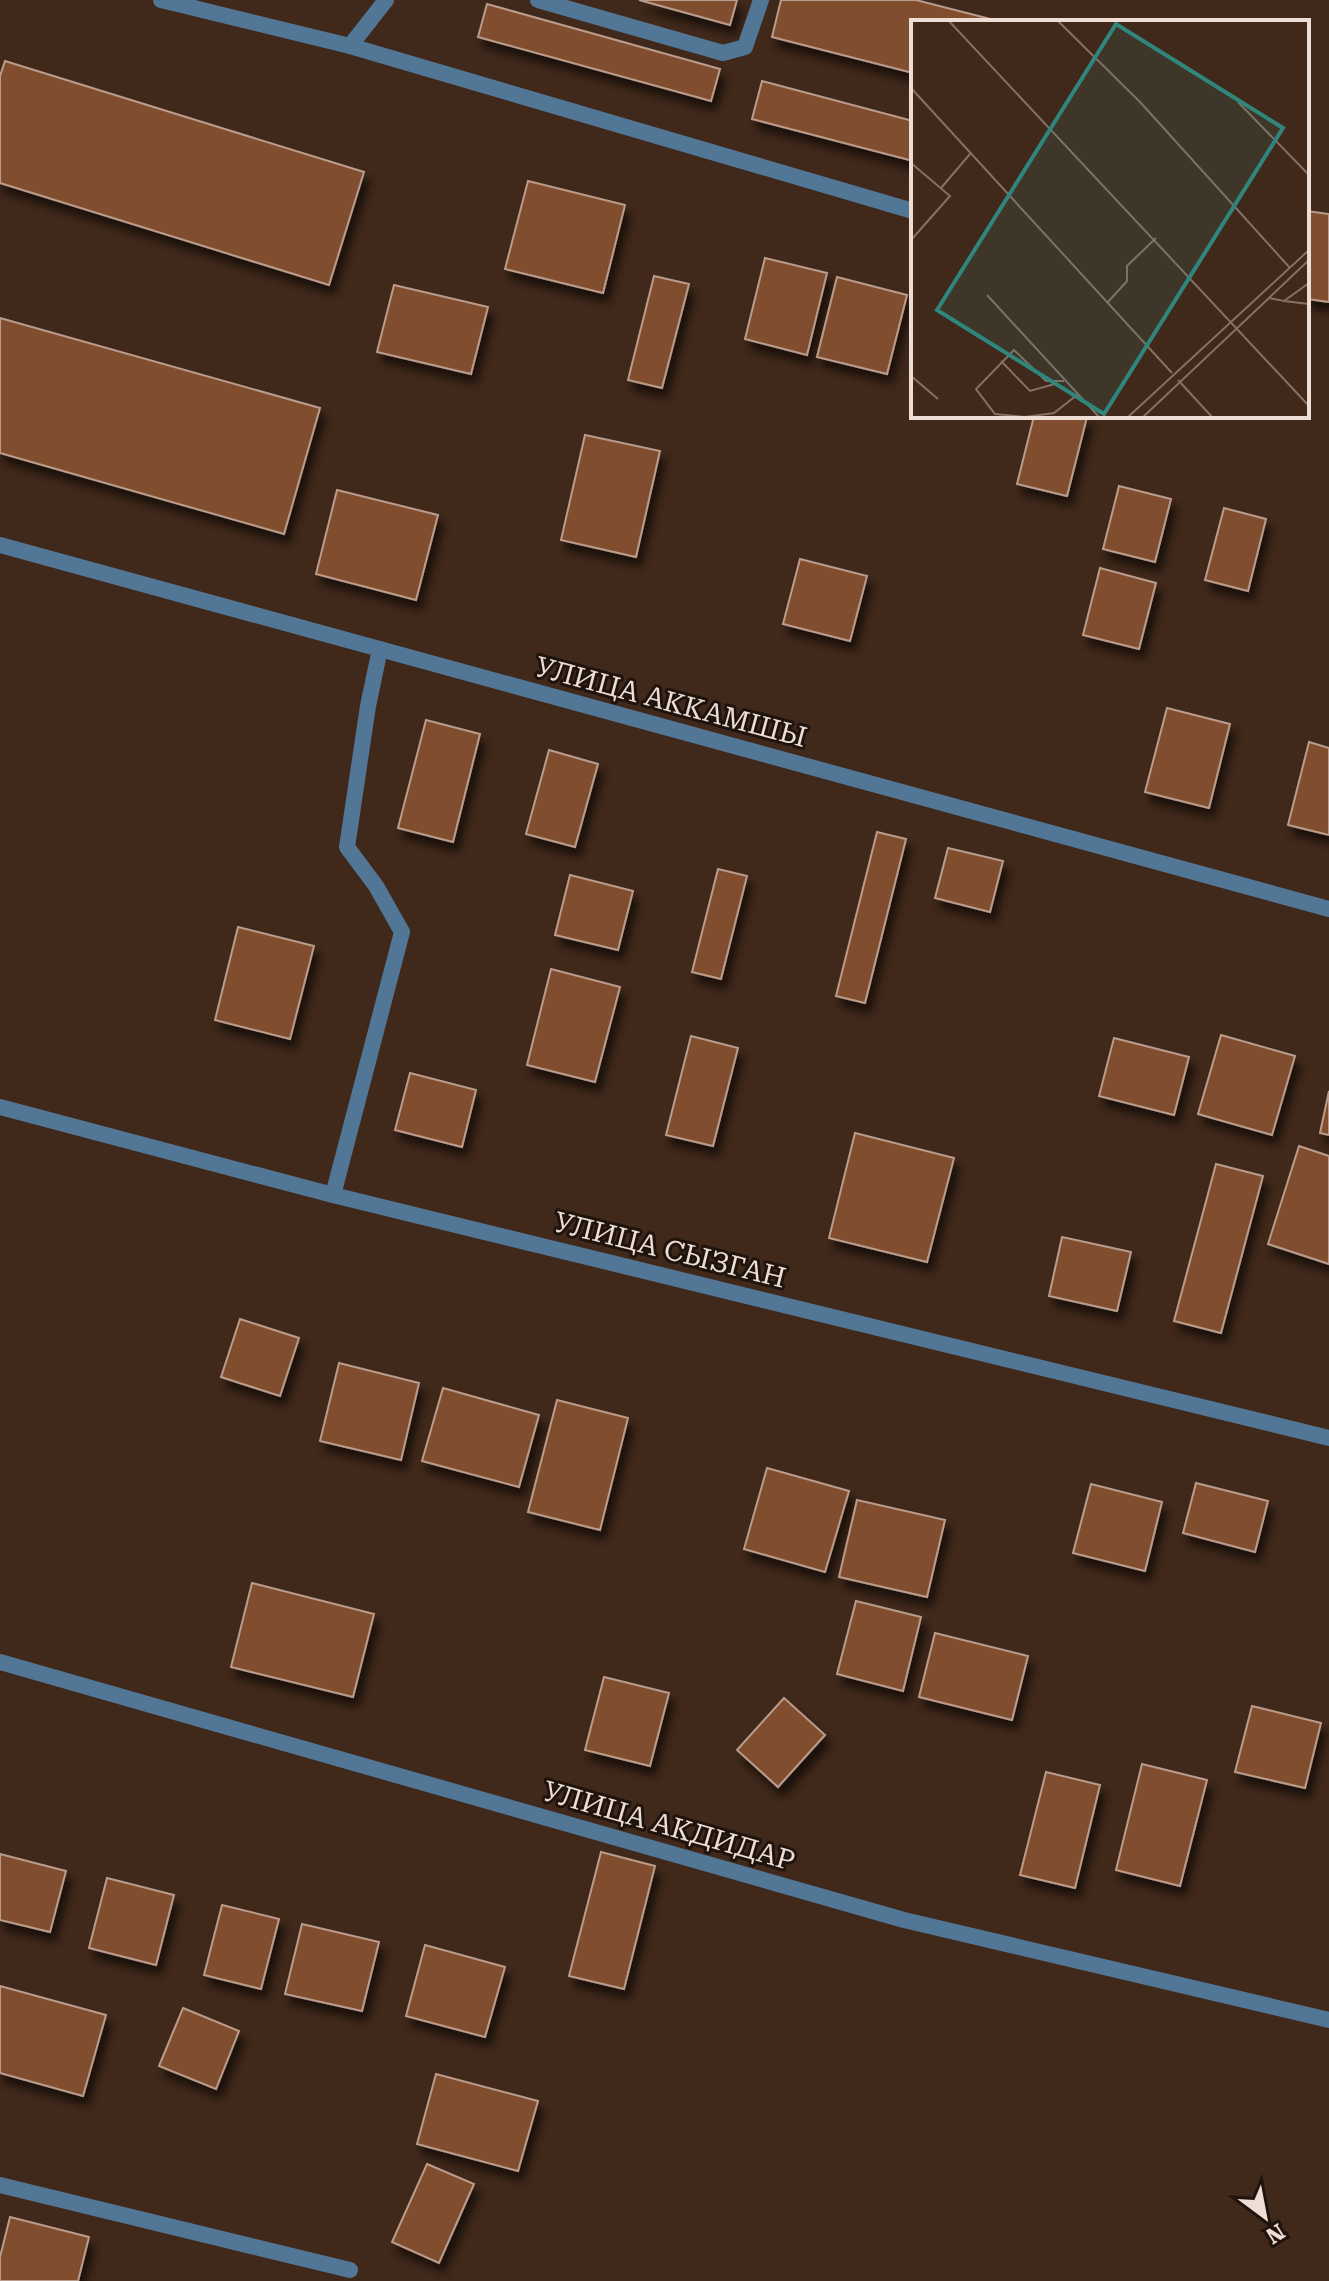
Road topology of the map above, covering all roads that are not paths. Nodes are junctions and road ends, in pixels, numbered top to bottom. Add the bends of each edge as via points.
1 (161, 0) edge
2 (386, 0) edge
3 (538, 0) edge
4 (761, 0) edge
5 (223, 7) edge
6 (350, 46) junction
7 (911, 210) edge
8 (0, 545) edge
9 (380, 649) junction
10 (1329, 909) edge
11 (0, 1107) edge
12 (333, 1195) junction
13 (1329, 1438) edge
14 (0, 1662) edge
15 (1329, 2020) edge
16 (0, 2185) edge
17 (350, 2270) dead end

1 - 5 street
2 - 6 street
3 - 4 street via 723,53 745,47
5 - 6 street
6 - 7 street
8 - 9 street, УЛИЦА АККАМШЫ
9 - 10 street, УЛИЦА АККАМШЫ
9 - 12 street via 347,847 402,932
11 - 12 street, УЛИЦА СЫЗГАН
12 - 13 street, УЛИЦА СЫЗГАН
14 - 15 street, УЛИЦА АКДИДАР via 904,1920
16 - 17 street

